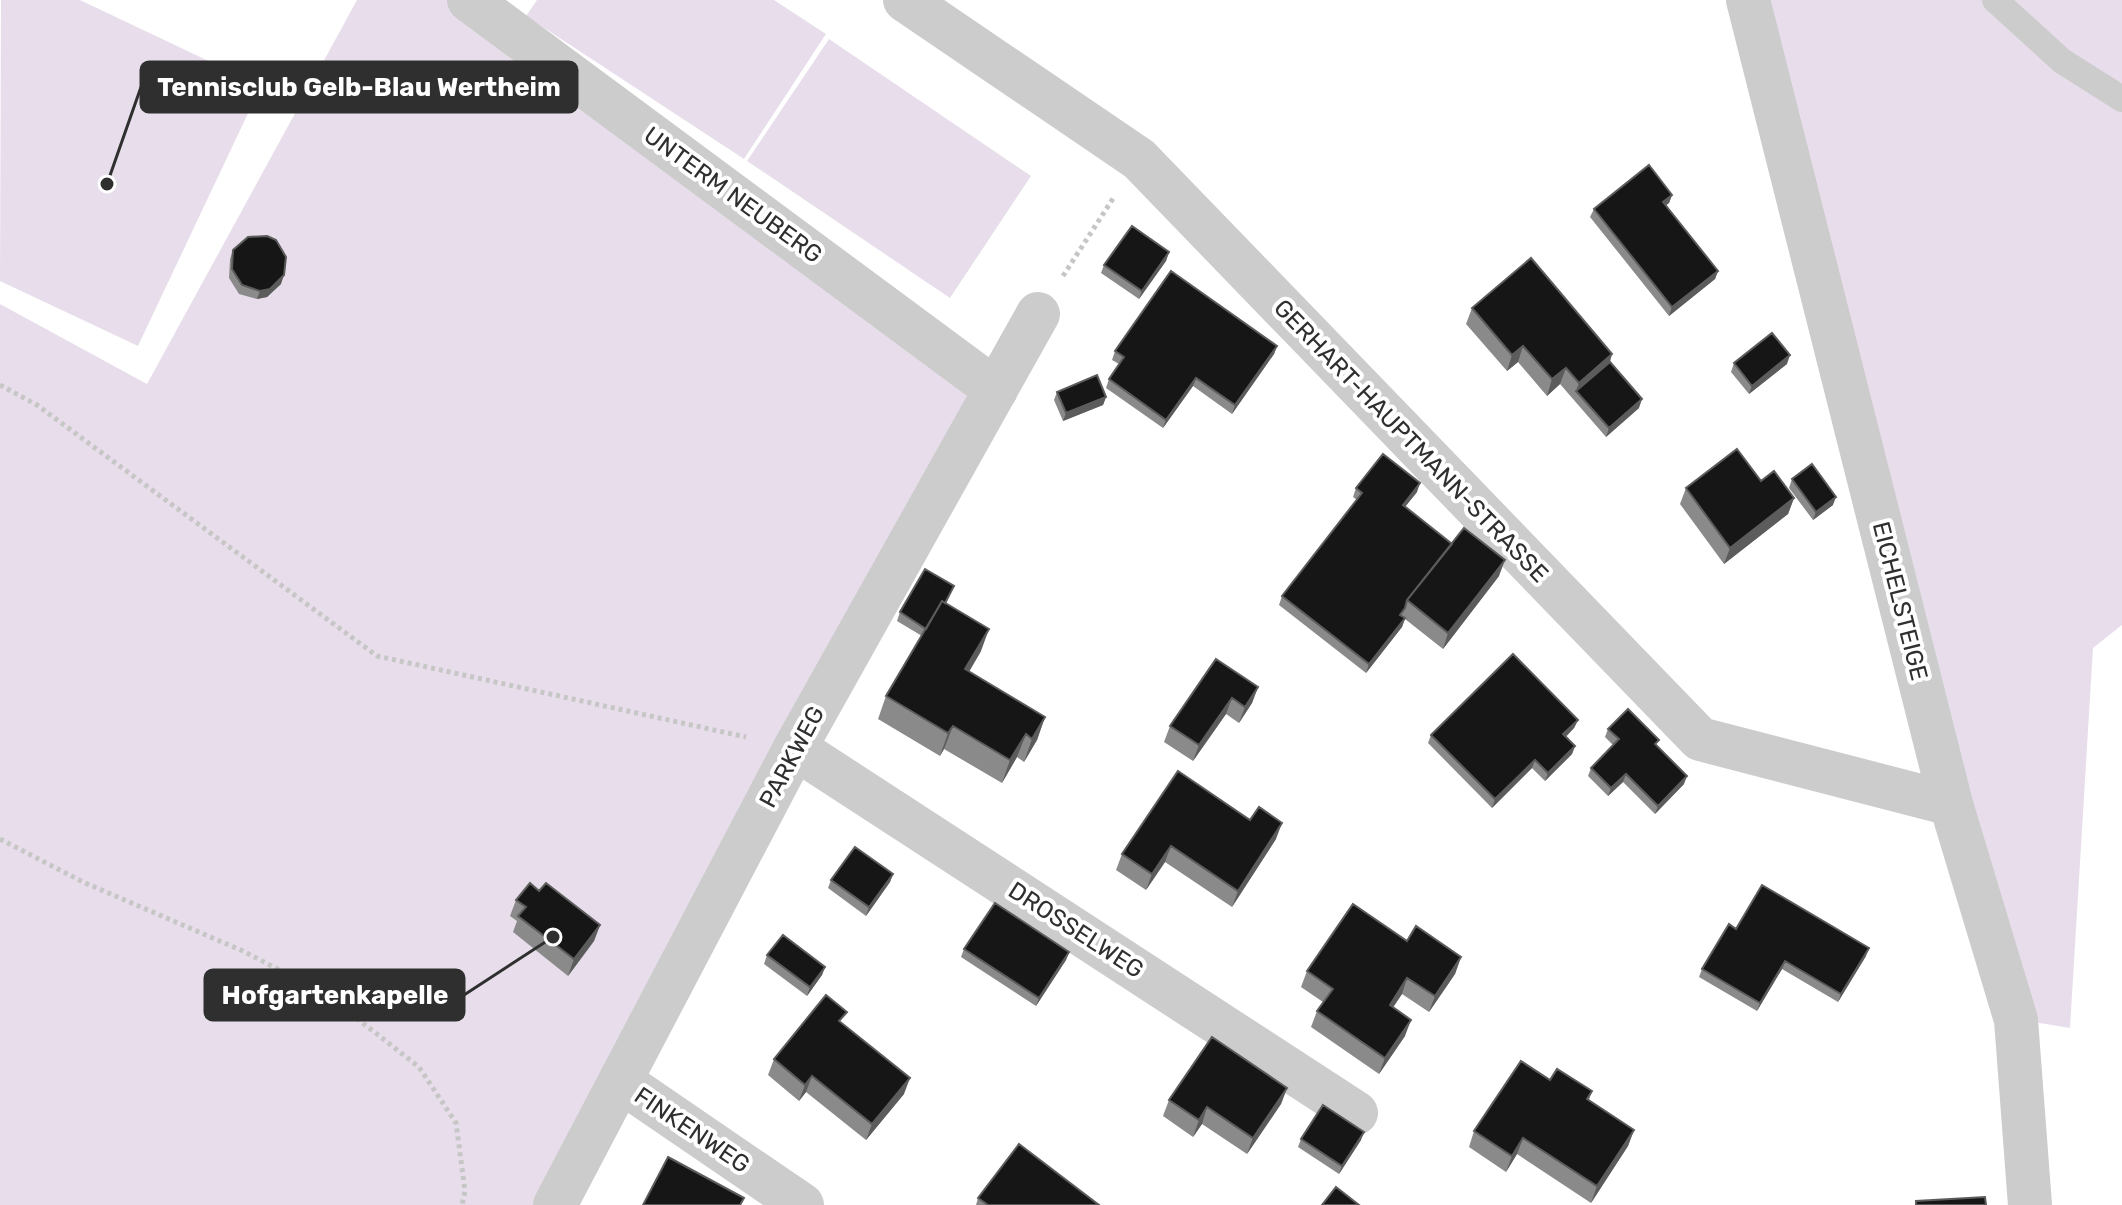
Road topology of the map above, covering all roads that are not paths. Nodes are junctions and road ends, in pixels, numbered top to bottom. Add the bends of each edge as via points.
1 (469, 0) edge
2 (905, 0) edge
3 (1748, 0) edge
4 (1995, 0) edge
5 (2122, 99) edge
6 (1038, 314) road end
7 (996, 390) junction
8 (795, 748) junction
9 (1951, 804) junction
10 (622, 1082) junction
11 (1356, 1113) dead end
12 (555, 1205) edge
13 (802, 1205) edge
14 (2030, 1205) edge

1 - 7 street, UNTERM NEUBERG
2 - 9 street, GERHART-HAUPTMANN-STRASSE via 1139,159 1700,739
3 - 9 street, EICHELSTEIGE
4 - 5 lane via 2062,61
6 - 7 street, PARKWEG
7 - 8 street, PARKWEG
8 - 10 street, PARKWEG
8 - 11 street, DROSSELWEG
9 - 14 street, EICHELSTEIGE via 2016,1020
10 - 12 street, PARKWEG
10 - 13 street, FINKENWEG

